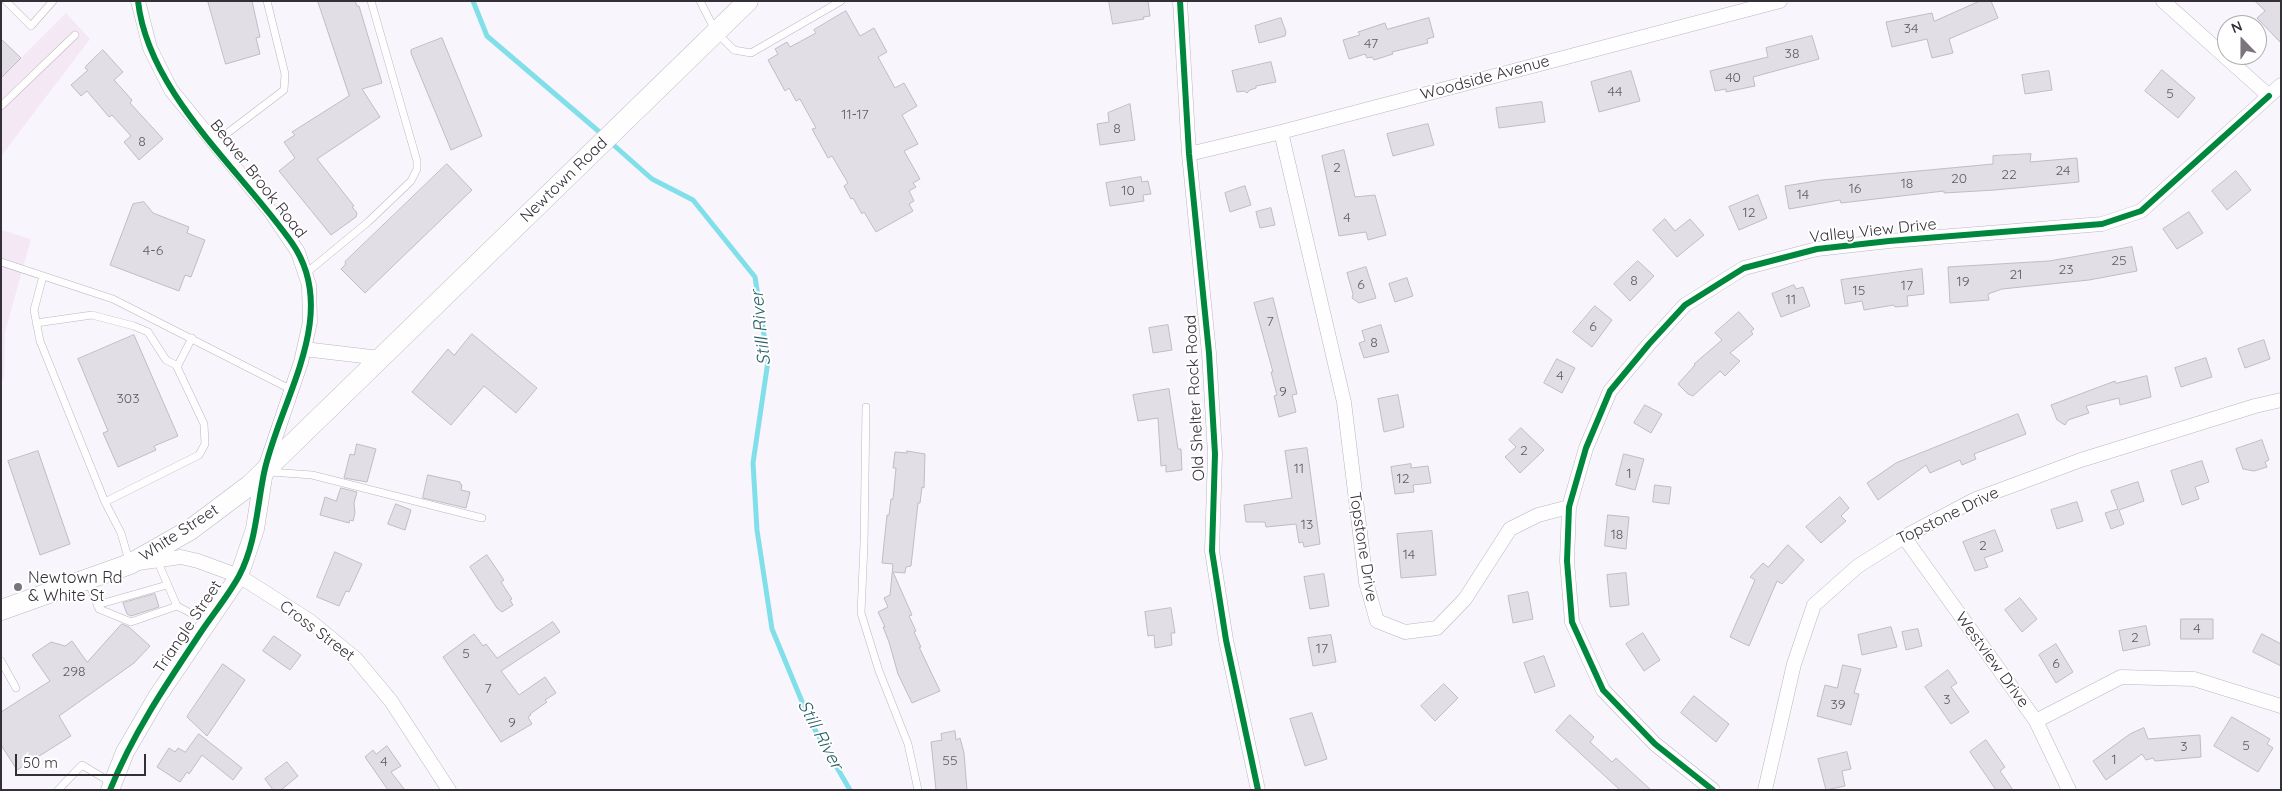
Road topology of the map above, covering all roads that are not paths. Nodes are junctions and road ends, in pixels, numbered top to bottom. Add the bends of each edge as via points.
1 (6, 1) edge
2 (52, 1) edge
3 (138, 1) edge
4 (267, 1) edge
5 (371, 1) edge
6 (700, 1) edge
7 (748, 1) edge
8 (841, 1) edge
9 (1180, 1) edge
10 (1780, 1) edge
11 (2163, 1) edge
12 (716, 32) junction
13 (75, 35) dead end
14 (2281, 84) edge
15 (2269, 96) junction
16 (1, 106) edge
17 (1280, 132) junction
18 (213, 144) junction
19 (1189, 154) junction
20 (1, 262) edge
21 (305, 274) junction
22 (43, 276) junction
23 (36, 323) junction
24 (192, 338) junction
25 (304, 349) junction
26 (380, 358) junction
27 (178, 366) junction
28 (292, 390) junction
29 (2281, 400) edge
30 (866, 406) dead end
31 (264, 471) junction
32 (105, 502) junction
33 (1569, 507) junction
34 (482, 518) dead end
35 (1904, 536) junction
36 (157, 560) junction
37 (130, 564) junction
38 (239, 576) junction
39 (88, 580) junction
40 (167, 585) junction
41 (97, 606) junction
42 (177, 606) junction
43 (1, 610) edge
44 (208, 622) junction
45 (1, 660) edge
46 (16, 688) dead end
47 (2281, 706) edge
48 (2036, 721) junction
49 (111, 786) edge
50 (58, 790) edge
51 (449, 790) edge
52 (918, 790) edge
53 (1258, 790) edge
54 (1713, 790) edge
55 (1765, 790) edge
56 (2069, 790) edge

1 - 2 lane via 31,26
3 - 18 street, Beaver Brook Road via 150,48 171,90
4 - 18 lane via 285,74 284,90
5 - 21 lane via 418,169 411,181 368,222
6 - 12 lane
7 - 12 main road, Newtown Road
8 - 12 lane via 751,53 734,50
9 - 19 street, Old Shelter Rock Road
10 - 17 street, Woodside Avenue
11 - 15 street
12 - 26 main road, Newtown Road
13 - 16 lane
14 - 15 street, Valley View Drive
15 - 33 street, Valley View Drive via 2141,211 2102,224 1817,249 1744,268 1685,305 1610,391 1586,448
17 - 19 street, Woodside Avenue
17 - 33 street, Topstone Drive via 1344,402 1366,582 1377,621 1405,632 1438,628 1465,599 1510,529 1538,515
18 - 21 street, Beaver Brook Road via 270,212 298,252
19 - 53 street, Old Shelter Rock Road via 1209,353 1215,454 1212,552 1226,640
20 - 22 lane
21 - 25 street, Beaver Brook Road via 309,285 310,322
22 - 23 lane via 34,310
22 - 24 lane via 113,299
23 - 27 lane via 92,315 134,326 148,332 166,360
23 - 32 lane via 40,341
24 - 27 lane
24 - 28 lane
25 - 26 street
25 - 28 street, Beaver Brook Road
26 - 31 main road, Newtown Road
27 - 32 lane via 204,424 205,444 199,455
28 - 31 street, Beaver Brook Road
29 - 35 street, Topstone Drive via 2082,460 1976,499
30 - 52 lane via 861,613 879,671 908,744
31 - 34 lane via 312,476
31 - 37 main road, White Street via 190,530
31 - 38 street, Triangle Street via 255,529
32 - 37 lane via 121,533
33 - 54 street via 1567,561 1572,622 1603,690 1655,744
35 - 48 street, Westview Drive
35 - 55 street, Topstone Drive via 1858,566 1814,605 1794,664
36 - 37 street, Cross Street
36 - 38 street, Cross Street via 182,557
36 - 40 lane
37 - 39 main road, White Street
38 - 44 street, Triangle Street
38 - 51 street, Cross Street via 310,621 356,659 391,701
39 - 41 lane
39 - 43 main road, White Street
40 - 41 lane
40 - 42 lane
41 - 42 lane via 131,622
42 - 44 lane
44 - 49 street, Triangle Street via 157,697 125,752
45 - 46 lane
47 - 48 street via 2194,678 2121,677
48 - 56 street, Westview Drive
49 - 50 lane via 82,765

